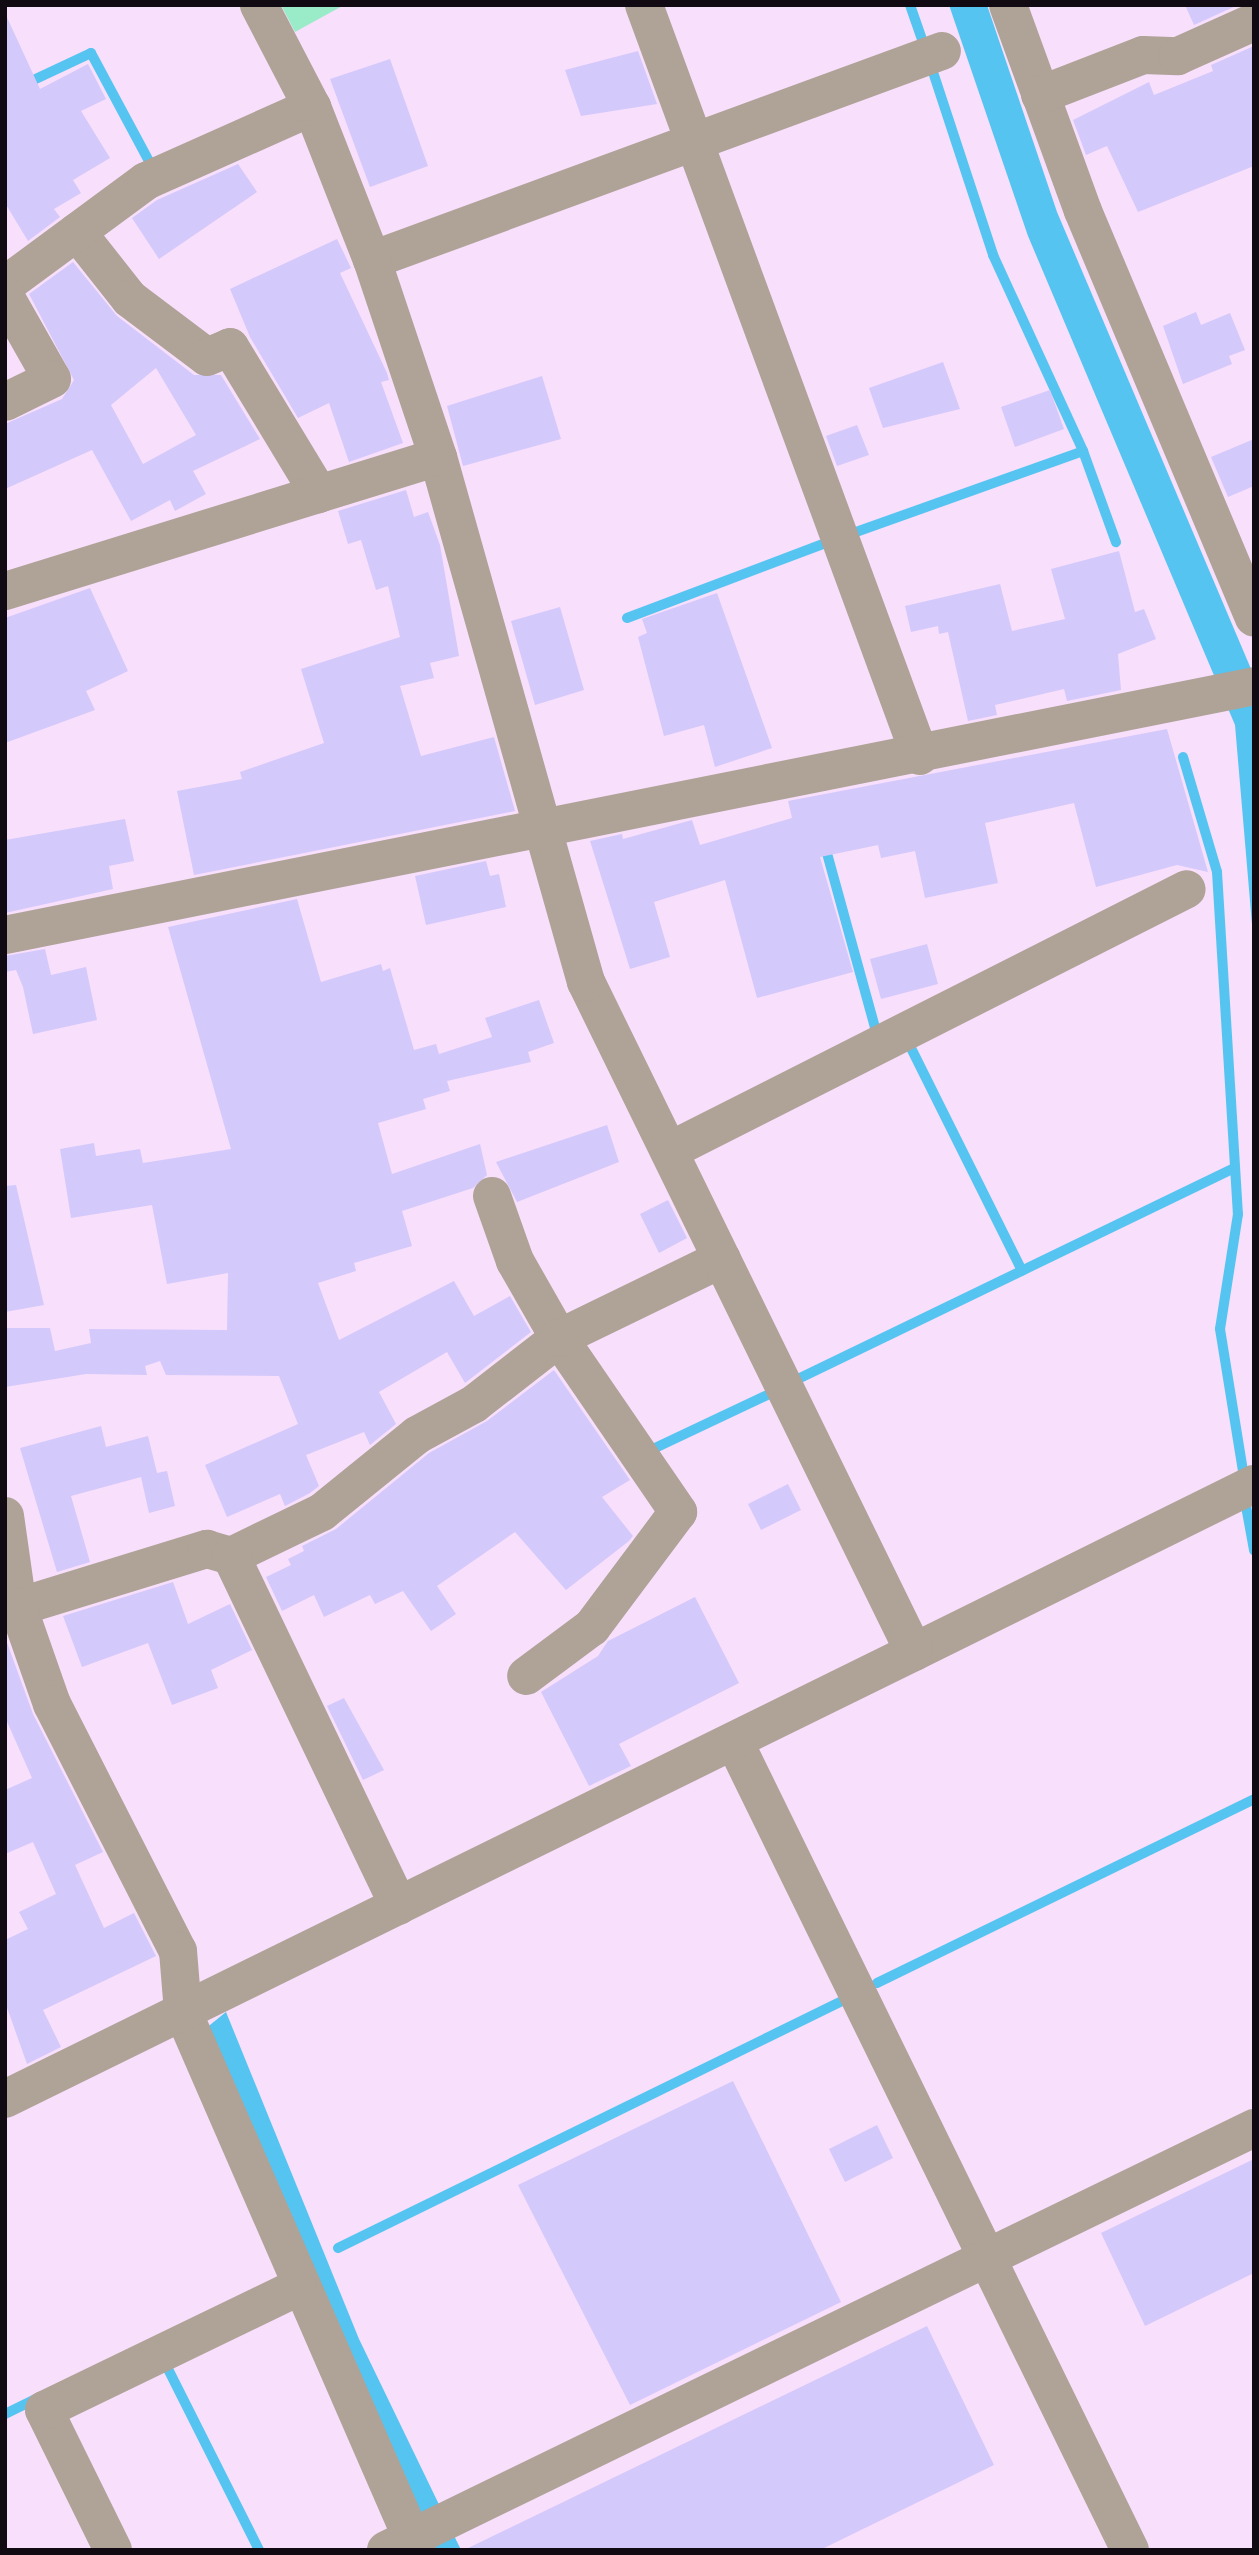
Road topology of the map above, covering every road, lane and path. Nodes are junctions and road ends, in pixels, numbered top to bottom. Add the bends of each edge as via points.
1 (259, 5) edge
2 (644, 5) edge
3 (1008, 5) edge
4 (1254, 22) edge
5 (942, 51) dead end
6 (1044, 106) junction
7 (312, 107) junction
8 (693, 144) junction
9 (77, 232) junction
10 (372, 260) junction
11 (5, 285) edge
12 (5, 296) edge
13 (5, 402) edge
14 (438, 457) junction
15 (319, 494) junction
16 (7, 587) edge
17 (1254, 617) edge
18 (1254, 687) edge
19 (920, 756) junction
20 (547, 828) junction
21 (1187, 888) dead end
22 (5, 935) edge
23 (669, 1151) junction
24 (492, 1196) dead end
25 (722, 1258) junction
26 (559, 1338) junction
27 (1254, 1483) edge
28 (5, 1516) edge
29 (231, 1556) junction
30 (18, 1606) junction
31 (914, 1652) junction
32 (526, 1676) dead end
33 (734, 1741) junction
34 (399, 1906) junction
35 (183, 2012) junction
36 (5, 2099) edge
37 (1254, 2128) edge
38 (987, 2257) junction
39 (298, 2287) junction
40 (407, 2543) edge
41 (113, 2550) edge
42 (1130, 2550) edge

1 - 7 street
2 - 8 street
3 - 6 street
4 - 6 street via 1178,56 1143,55
5 - 8 street
6 - 17 street
7 - 9 street via 163,171
7 - 10 street
8 - 10 street
8 - 19 street
9 - 11 street
9 - 15 street via 130,299 207,358 230,347
10 - 14 street
12 - 13 street via 52,379
14 - 15 street
14 - 20 street
15 - 16 street
18 - 19 street
19 - 20 street
20 - 22 street
20 - 23 street via 586,982
21 - 23 street
23 - 25 street
24 - 26 street via 514,1261
25 - 26 street
25 - 31 street
26 - 29 street via 474,1404 417,1435 322,1512
26 - 32 street via 678,1512 592,1627
27 - 31 street
28 - 30 street
29 - 30 street via 207,1549
29 - 34 street
30 - 35 street via 52,1704 178,1951
31 - 33 street
33 - 34 street
33 - 38 street
34 - 35 street
35 - 36 street
35 - 39 street
37 - 38 street
38 - 40 street
38 - 42 street
39 - 40 street
39 - 41 street via 44,2410

